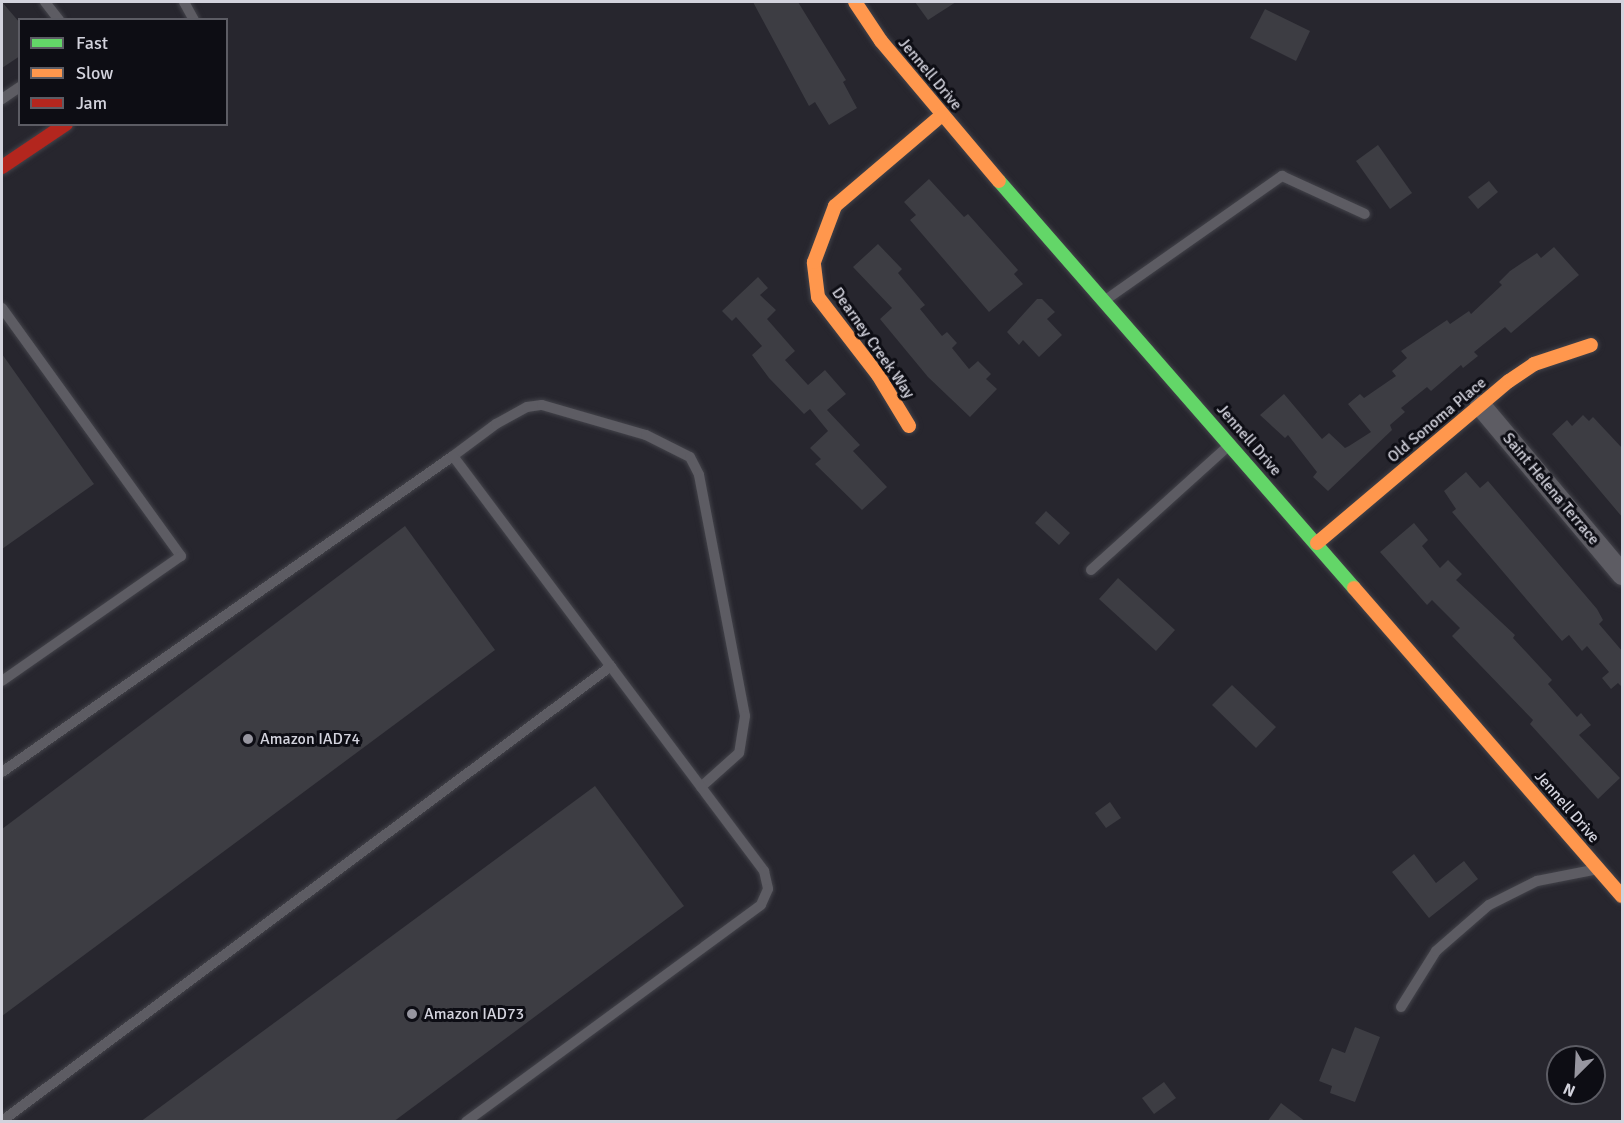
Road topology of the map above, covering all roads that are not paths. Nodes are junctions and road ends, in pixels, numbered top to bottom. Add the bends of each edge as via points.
1 (45, 2) edge
2 (184, 2) edge
3 (855, 2) edge
4 (57, 18) edge
5 (193, 18) edge
6 (18, 88) edge
7 (2, 99) edge
8 (942, 115) junction
9 (63, 126) edge
10 (2, 167) edge
11 (1365, 214) dead end
12 (1104, 302) junction
13 (2, 308) edge
14 (1591, 345) dead end
15 (1480, 405) junction
16 (909, 426) dead end
17 (1230, 444) junction
18 (453, 456) junction
19 (1317, 543) junction
20 (1091, 570) dead end
21 (1623, 574) edge
22 (611, 666) junction
23 (2, 681) edge
24 (2, 772) edge
25 (701, 788) junction
26 (1599, 869) junction
27 (1623, 896) edge
28 (1401, 1007) dead end
29 (2, 1121) edge
30 (466, 1122) edge

1 - 4 lane
2 - 5 lane
3 - 8 street, Jennell Drive via 881,41
6 - 7 lane
8 - 12 street, Jennell Drive
8 - 16 street, Dearney Creek Way via 835,206 814,262 818,297 878,375
9 - 10 street
11 - 12 lane via 1282,176
12 - 17 street, Jennell Drive
13 - 23 lane via 181,556
14 - 15 street, Old Sonoma Place via 1534,364
15 - 19 street, Old Sonoma Place
15 - 21 street, Saint Helena Terrace
17 - 19 street, Jennell Drive
17 - 20 lane
18 - 22 lane
18 - 24 lane
18 - 25 lane via 495,424 542,405 646,435 690,457 699,475 745,716 739,753
19 - 26 street, Jennell Drive
22 - 25 lane
22 - 29 lane
25 - 30 lane via 764,871 768,888 761,905
26 - 27 street, Jennell Drive
26 - 28 lane via 1537,881 1490,905 1436,951

